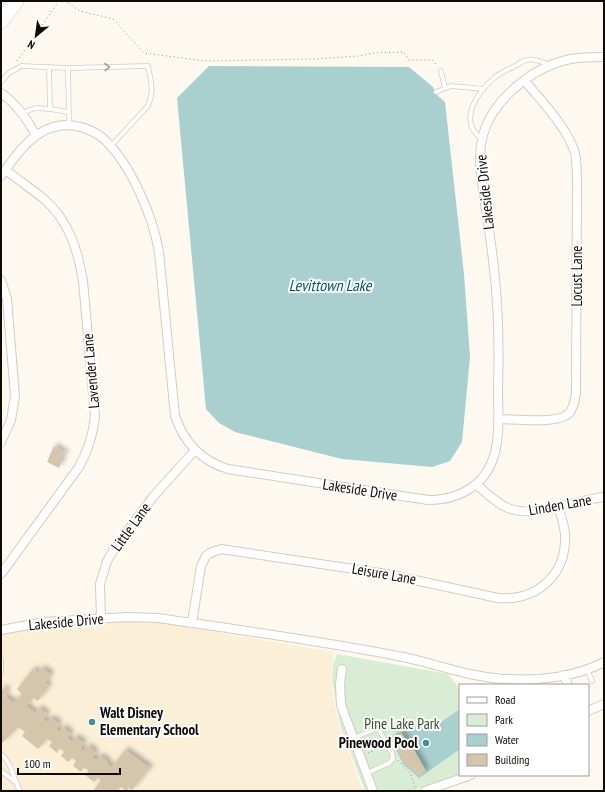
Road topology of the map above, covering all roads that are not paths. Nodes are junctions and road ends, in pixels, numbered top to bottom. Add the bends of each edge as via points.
1 (16, 1) edge
2 (1, 21) edge
3 (604, 57) edge
4 (550, 66) junction
5 (49, 67) junction
6 (68, 68) junction
7 (441, 71) road end
8 (525, 81) junction
9 (1, 82) edge
10 (445, 88) junction
11 (484, 89) junction
12 (436, 92) dead end
13 (1, 93) edge
14 (50, 109) junction
15 (68, 112) junction
16 (22, 113) junction
17 (69, 125) junction
18 (36, 135) junction
19 (482, 139) junction
20 (110, 147) junction
21 (3, 173) edge
22 (1, 280) edge
23 (498, 419) junction
24 (1, 442) edge
25 (195, 450) junction
26 (476, 484) junction
27 (604, 497) edge
28 (558, 506) junction
29 (1, 574) edge
30 (100, 619) junction
31 (192, 623) junction
32 (1, 630) edge
33 (1, 660) edge
34 (604, 662) edge
35 (342, 669) dead end
36 (587, 669) junction
37 (1, 672) edge
38 (564, 675) junction
39 (592, 681) dead end
40 (568, 684) edge
41 (604, 704) edge
42 (589, 711) edge
43 (354, 738) junction
44 (1, 754) edge
45 (1, 771) edge
46 (366, 773) junction
47 (468, 776) edge
48 (14, 782) junction
49 (20, 791) edge
50 (373, 791) edge
51 (425, 791) edge

1 - 2 highway
3 - 4 street, Lakeside Drive via 571,59
4 - 8 street, Lakeside Drive
4 - 11 lane via 541,61 526,60 495,77
5 - 6 lane
5 - 9 lane via 21,66 9,73
5 - 14 lane
6 - 15 lane
6 -> 20 lane via 148,66 152,99 148,107
7 - 10 lane
8 - 19 street, Lakeside Drive via 497,106
8 - 23 street, Locust Lane via 565,132 576,158 576,393 573,407 568,414 558,419
10 - 11 lane via 451,86
10 - 12 lane
11 - 19 lane via 470,111 469,119 475,134
13 - 16 street
14 - 15 lane
14 - 16 lane via 36,108
15 - 17 lane
16 - 18 street
17 - 18 street, Lakeside Drive via 53,127
17 - 20 street, Lakeside Drive via 90,130
18 - 21 street, Lakeside Drive
19 - 23 street, Lakeside Drive via 480,159 497,307
20 - 25 street, Lakeside Drive via 127,170 154,228 159,252 174,411 178,425
21 - 29 street, Lavender Lane via 36,193 53,208 73,240 83,281 95,416 88,448 79,468
22 - 24 street via 7,299 15,391 14,410
23 - 26 street, Lakeside Drive via 493,461
25 - 26 street, Lakeside Drive via 213,464 228,469 428,500 455,497
25 - 30 street, Little Lane via 152,498 107,561 100,584
26 - 28 street, Linden Lane via 510,509 537,511
27 - 28 street, Linden Lane
28 - 31 street, Leisure Lane via 565,533 561,560 547,582 525,596 498,598 387,574 220,549 210,553 201,566
30 - 31 street, Lakeside Drive via 142,617
30 - 32 street, Lakeside Drive via 44,622
31 - 38 street, Lakeside Drive via 403,657 501,679 525,680
33 - 37 lane
34 - 36 street, Lakeside Drive
35 - 43 street via 341,705
36 - 38 street, Lakeside Drive
36 - 39 lane
38 - 40 street
41 - 42 street
43 - 46 street
43 - 46 lane via 378,728 393,756 391,761
44 - 48 lane via 10,765
45 - 48 lane
46 - 50 street
47 - 51 street
48 - 49 lane

